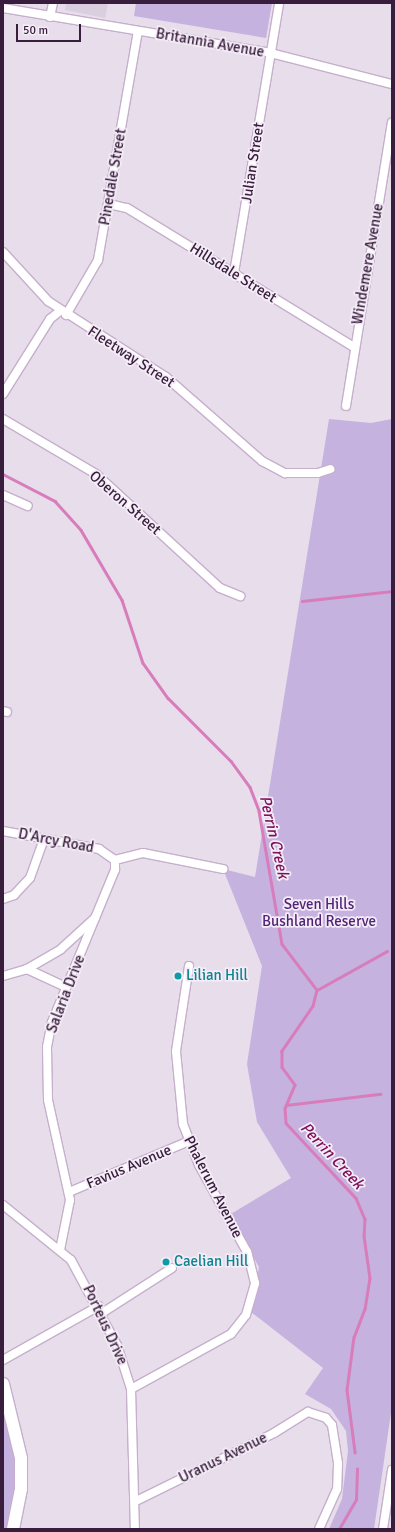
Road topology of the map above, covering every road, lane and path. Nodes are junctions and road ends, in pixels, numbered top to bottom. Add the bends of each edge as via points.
1 (53, 3) edge
2 (279, 3) edge
3 (3, 10) edge
4 (50, 17) junction
5 (138, 31) junction
6 (271, 53) junction
7 (392, 84) edge
8 (392, 123) edge
9 (109, 204) junction
10 (3, 252) edge
11 (234, 274) junction
12 (63, 313) junction
13 (354, 347) junction
14 (3, 394) edge
15 (346, 406) dead end
16 (3, 419) edge
17 (330, 469) dead end
18 (3, 495) edge
19 (28, 506) dead end
20 (240, 596) dead end
21 (3, 831) edge
22 (44, 839) junction
23 (115, 860) junction
24 (223, 869) dead end
25 (3, 899) edge
26 (97, 916) junction
27 (189, 966) dead end
28 (27, 969) junction
29 (3, 976) edge
30 (66, 987) junction
31 (188, 1141) junction
32 (69, 1192) junction
33 (3, 1205) edge
34 (60, 1250) junction
35 (172, 1268) dead end
36 (100, 1310) junction
37 (3, 1360) edge
38 (3, 1384) edge
39 (131, 1389) junction
40 (392, 1470) edge
41 (136, 1501) junction
42 (13, 1529) edge
43 (135, 1529) edge
44 (319, 1529) edge
45 (383, 1529) edge

1 - 4 street
2 - 6 street, Julian Street
3 - 4 street, Britannia Avenue
4 - 5 street, Britannia Avenue
5 - 6 street, Britannia Avenue
5 - 9 street, Pinedale Street
6 - 7 street, Britannia Avenue
6 - 11 street, Julian Street
8 - 13 street, Windemere Avenue
9 - 11 street, Hillsdale Street via 127,208
9 - 12 street, Pinedale Street via 98,260
10 - 12 street, Fleetway Street
11 - 13 street, Hillsdale Street
12 - 14 street, Pinedale Street via 50,319
12 - 17 street, Fleetway Street via 166,377 274,469 285,473 318,473
13 - 15 street, Windemere Avenue
16 - 20 street, Oberon Street via 96,474 220,588
18 - 19 street
21 - 22 street, D'Arcy Road
22 - 23 street, D'Arcy Road via 99,849
22 - 25 street via 30,878 14,895
23 - 24 street via 143,852
23 - 26 street, Salaria Drive via 116,870
26 - 28 street via 61,949
26 - 30 street, Salaria Drive
27 - 31 street, Phalerum Avenue via 176,1052 178,1097
28 - 29 street
28 - 30 street
30 - 32 street, Salaria Drive via 47,1047 48,1100
31 - 32 street, Favius Avenue
31 - 39 street, Phalerum Avenue via 253,1267 252,1300 240,1324 219,1344
32 - 34 street, Salaria Drive via 70,1208
33 - 34 street, Porteus Drive
34 - 36 street, Porteus Drive via 81,1274
35 - 36 street
36 - 37 street
36 - 39 street, Porteus Drive via 123,1361
38 - 42 main road via 22,1463 21,1489
39 - 41 street, Porteus Drive
40 - 45 street
41 - 43 street, Porteus Drive
41 - 44 street, Uranus Avenue via 274,1433 308,1412 326,1418 332,1425 338,1464 337,1489 330,1512

